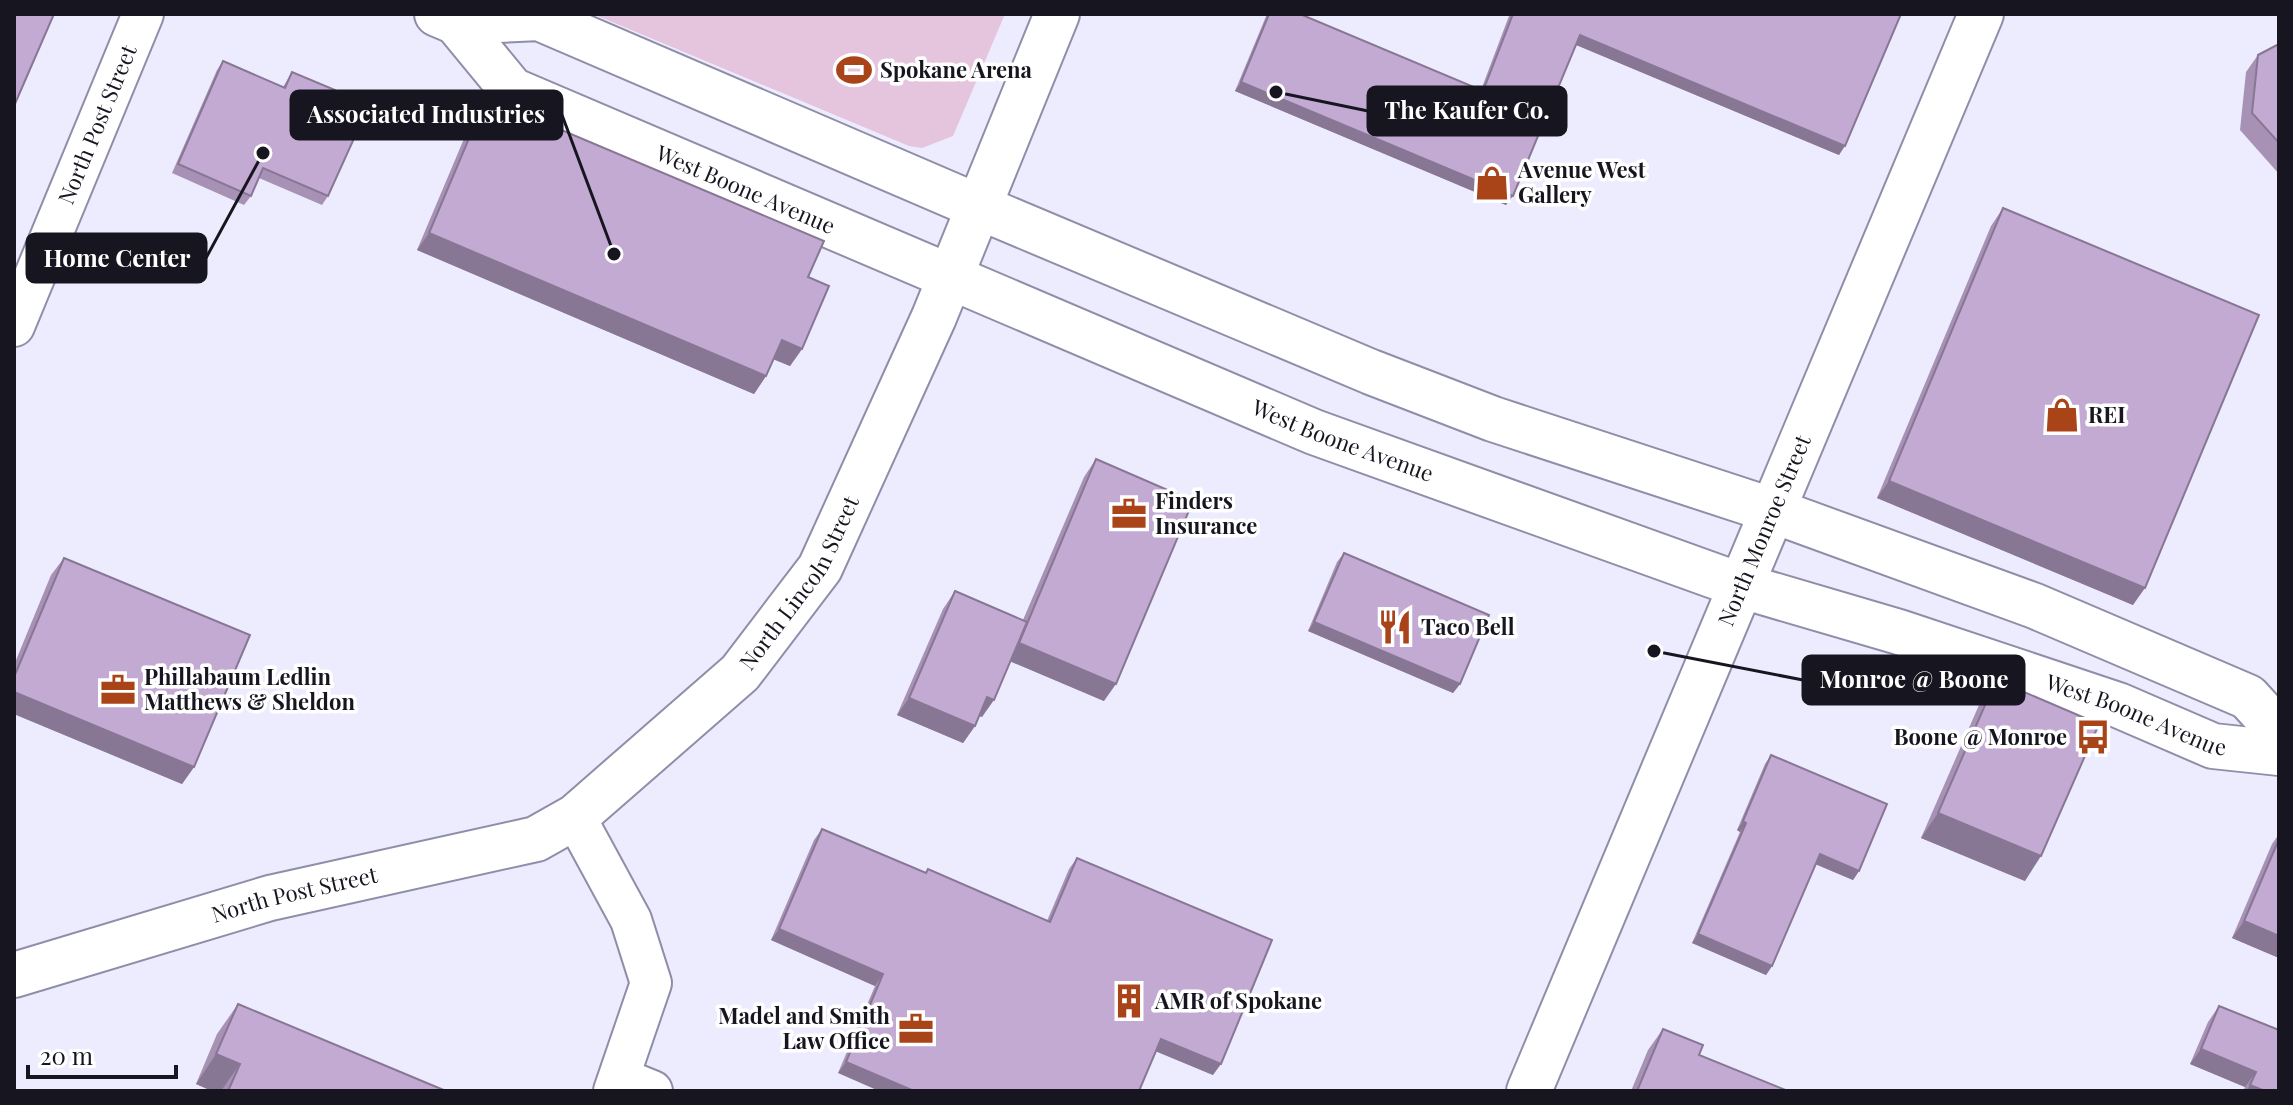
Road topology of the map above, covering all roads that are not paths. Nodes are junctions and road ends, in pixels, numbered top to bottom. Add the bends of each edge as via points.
1 (143, 14) edge
2 (1057, 14) edge
3 (1981, 14) edge
4 (446, 18) edge
5 (979, 207) junction
6 (950, 278) junction
7 (14, 326) edge
8 (1774, 511) junction
9 (1742, 586) junction
10 (2279, 731) edge
11 (2279, 753) edge
12 (575, 817) junction
13 (14, 975) edge
14 (628, 1087) edge
15 (1529, 1091) edge

1 - 7 street, North Post Street
2 - 5 main road, North Lincoln Street
3 - 8 main road, North Monroe Street
4 - 5 main road, West Boone Avenue via 539,18
4 - 6 main road, West Boone Avenue via 512,90
5 - 6 main road, North Lincoln Street
5 - 8 main road, West Boone Avenue via 1493,419
6 - 9 main road, West Boone Avenue via 1314,432
6 - 12 main road, North Lincoln Street via 820,568 740,673
8 - 9 main road, North Monroe Street
8 - 10 main road, West Boone Avenue via 2006,595 2182,668 2248,697
9 - 11 main road, West Boone Avenue via 2036,677 2213,746
9 - 15 main road, North Monroe Street
12 - 13 main road, North Post Street via 536,839 270,898
12 - 14 street via 631,920 651,983

